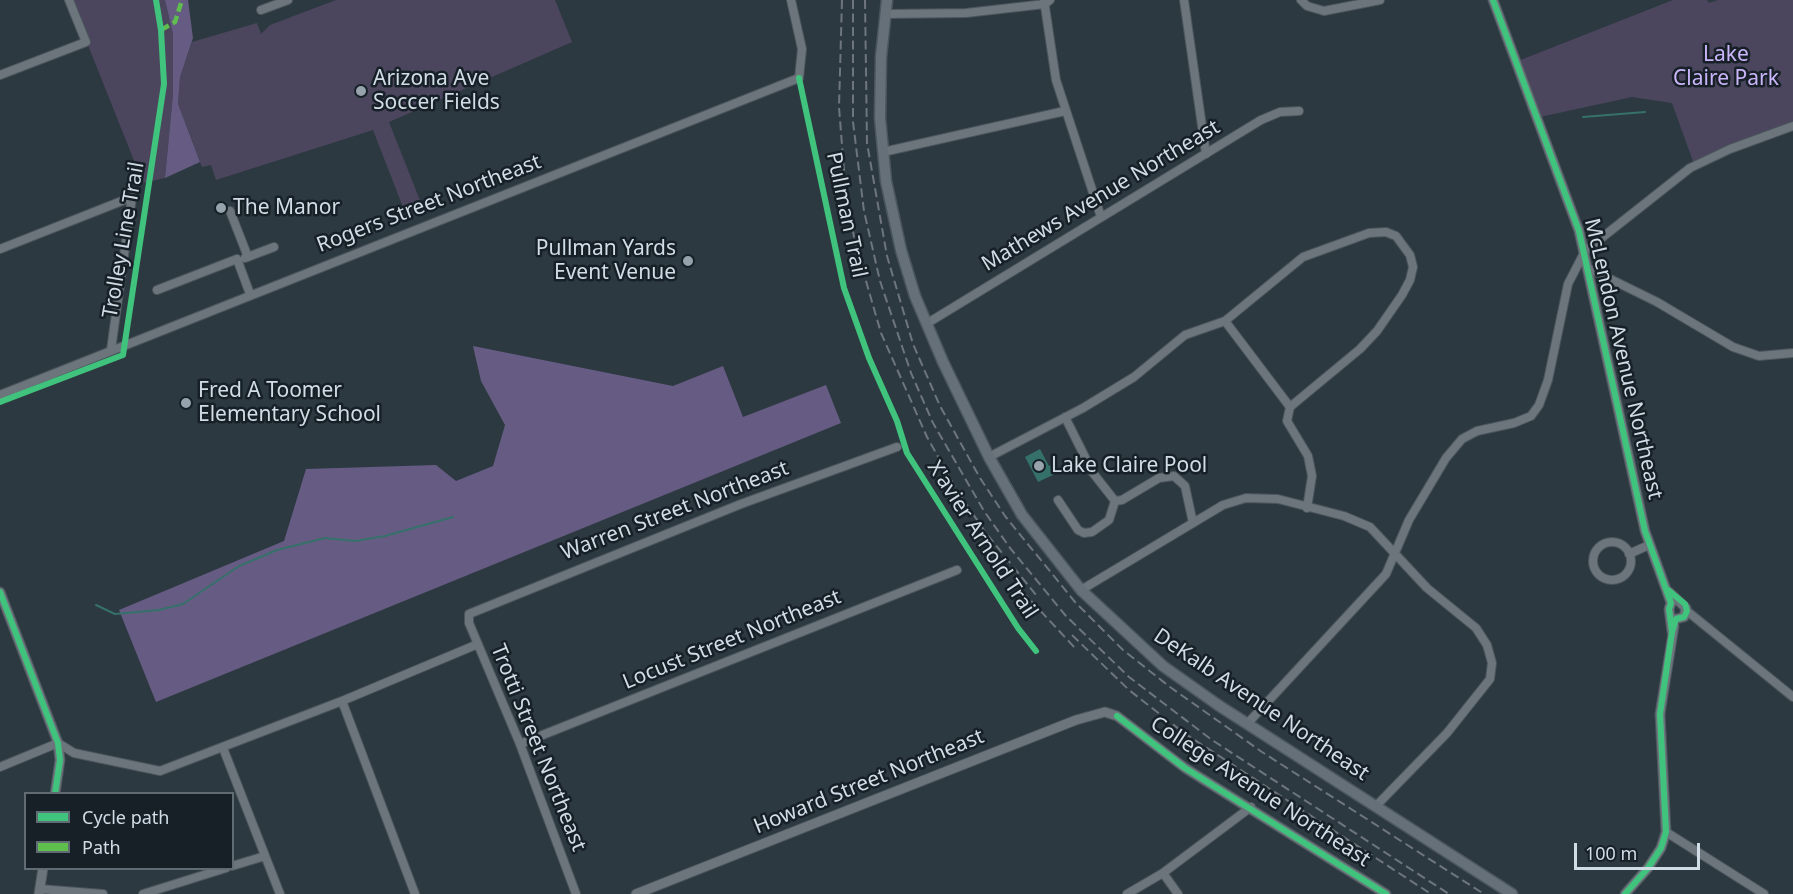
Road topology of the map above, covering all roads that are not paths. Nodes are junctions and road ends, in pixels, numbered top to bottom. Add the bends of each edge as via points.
1 (69, 0) edge
2 (288, 0) edge
3 (791, 0) edge
4 (887, 0) edge
5 (1184, 0) edge
6 (1301, 0) edge
7 (1380, 0) edge
8 (1493, 0) edge
9 (1046, 1) edge
10 (261, 10) dead end
11 (885, 14) junction
12 (0, 75) edge
13 (1065, 111) junction
14 (1299, 111) dead end
15 (1793, 126) edge
16 (883, 152) junction
17 (1206, 154) junction
18 (230, 211) dead end
19 (1101, 217) junction
20 (274, 247) dead end
21 (0, 249) edge
22 (1584, 251) junction
23 (248, 257) junction
24 (238, 261) junction
25 (1588, 268) junction
26 (156, 290) dead end
27 (250, 294) junction
28 (1225, 321) junction
29 (926, 324) junction
30 (111, 350) junction
31 (1793, 353) edge
32 (0, 395) edge
33 (1290, 407) junction
34 (1065, 417) junction
35 (897, 447) dead end
36 (989, 457) junction
37 (1058, 500) dead end
38 (1115, 501) junction
39 (1307, 508) junction
40 (1193, 523) junction
41 (1649, 545) junction
42 (1629, 554) junction
43 (1395, 556) junction
44 (957, 570) dead end
45 (1081, 590) junction
46 (0, 592) edge
47 (1675, 602) junction
48 (1687, 611) junction
49 (469, 614) joint
50 (1673, 617) junction
51 (478, 644) junction
52 (1793, 697) edge
53 (342, 701) junction
54 (1117, 716) joint
55 (1247, 724) junction
56 (58, 743) junction
57 (520, 744) junction
58 (223, 748) junction
59 (0, 766) edge
60 (55, 792) edge
61 (1251, 807) junction
62 (1376, 807) junction
63 (1666, 832) junction
64 (265, 856) junction
65 (234, 865) edge
66 (43, 870) edge
67 (220, 870) edge
68 (1163, 873) junction
69 (40, 891) edge
70 (651, 891) edge
71 (104, 894) edge
72 (143, 894) edge
73 (280, 894) edge
74 (415, 894) edge
75 (576, 894) edge
76 (636, 894) edge
77 (1127, 894) edge
78 (1178, 894) edge
79 (1386, 894) edge
80 (1512, 894) edge
81 (1625, 894) edge
82 (1764, 894) edge

1 - 12 street via 86,42
2 - 10 street
3 - 27 street, Rogers Street Northeast via 802,49 799,78
4 - 11 main road, DeKalb Avenue Northeast
5 - 17 street
6 - 7 street via 1324,11
8 - 22 street, McLendon Avenue Northeast
9 - 11 street via 966,13
9 - 13 street via 1056,80
11 - 16 main road, DeKalb Avenue Northeast via 879,99
13 - 16 street
13 - 19 street
14 - 17 street, Mathews Avenue Northeast via 1280,112 1261,120
15 - 22 street via 1738,145 1690,168
16 - 29 main road, DeKalb Avenue Northeast via 898,238
17 - 19 street, Mathews Avenue Northeast
18 - 23 street
19 - 29 street, Mathews Avenue Northeast
20 - 23 street
21 - 30 street via 132,197
22 - 25 street, McLendon Avenue Northeast
22 - 43 street via 1568,284 1539,405 1531,416 1462,439 1409,520
23 - 24 street
24 - 26 street
24 - 27 street
25 - 31 street via 1657,302 1733,347 1759,356
25 - 41 street, McLendon Avenue Northeast
27 - 30 street, Rogers Street Northeast
28 - 33 street
28 - 33 street via 1303,257 1377,232 1396,236 1404,245 1413,267 1410,280 1377,331 1340,368
28 - 34 street via 1185,335 1134,377
29 - 36 main road, DeKalb Avenue Northeast
30 - 32 street, Rogers Street Northeast
33 - 39 street via 1287,421 1308,456 1312,476
34 - 36 street
34 - 38 street via 1093,473
35 - 49 street, Warren Street Northeast via 741,504
36 - 45 main road, DeKalb Avenue Northeast via 1022,515
37 - 38 street via 1084,533 1105,524
38 - 40 street via 1159,478 1174,476 1185,486
39 - 40 street via 1278,499 1246,498 1223,505
39 - 43 street via 1344,516 1370,527
40 - 45 street
41 - 42 street
41 - 47 street, McLendon Avenue Northeast
42 - 42 street via 1630,569 1625,576 1604,579 1594,568 1593,553 1605,543 1620,544
43 - 55 street via 1376,586
43 - 62 street via 1476,628 1492,663 1490,679 1447,733
44 - 57 street, Locust Street Northeast
45 - 55 main road, DeKalb Avenue Northeast via 1163,666
46 - 56 street
47 - 48 street, McLendon Avenue Northeast via 1685,604
47 - 50 street
48 - 50 street via 1684,617
48 - 52 street, McLendon Avenue Northeast
49 - 51 street, Trotti Street Northeast
50 - 63 street via 1660,714
51 - 53 street
51 - 57 street, Trotti Street Northeast
53 - 58 street
53 - 74 street
54 - 61 street, College Avenue Northeast via 1185,768
54 - 70 street, Howard Street Northeast via 1105,712 1076,720
55 - 62 main road, DeKalb Avenue Northeast
56 - 58 street via 74,753 160,771
56 - 59 street
56 - 60 street
57 - 75 street, Trotti Street Northeast
58 - 64 street
61 - 68 street
61 - 79 street, College Avenue Northeast
62 - 80 main road, DeKalb Avenue Northeast
63 - 81 street via 1648,868
63 - 82 street
64 - 65 street
64 - 73 street
66 - 69 street
67 - 72 street
68 - 77 street
68 - 78 street
69 - 71 street
70 - 76 street, Howard Street Northeast

